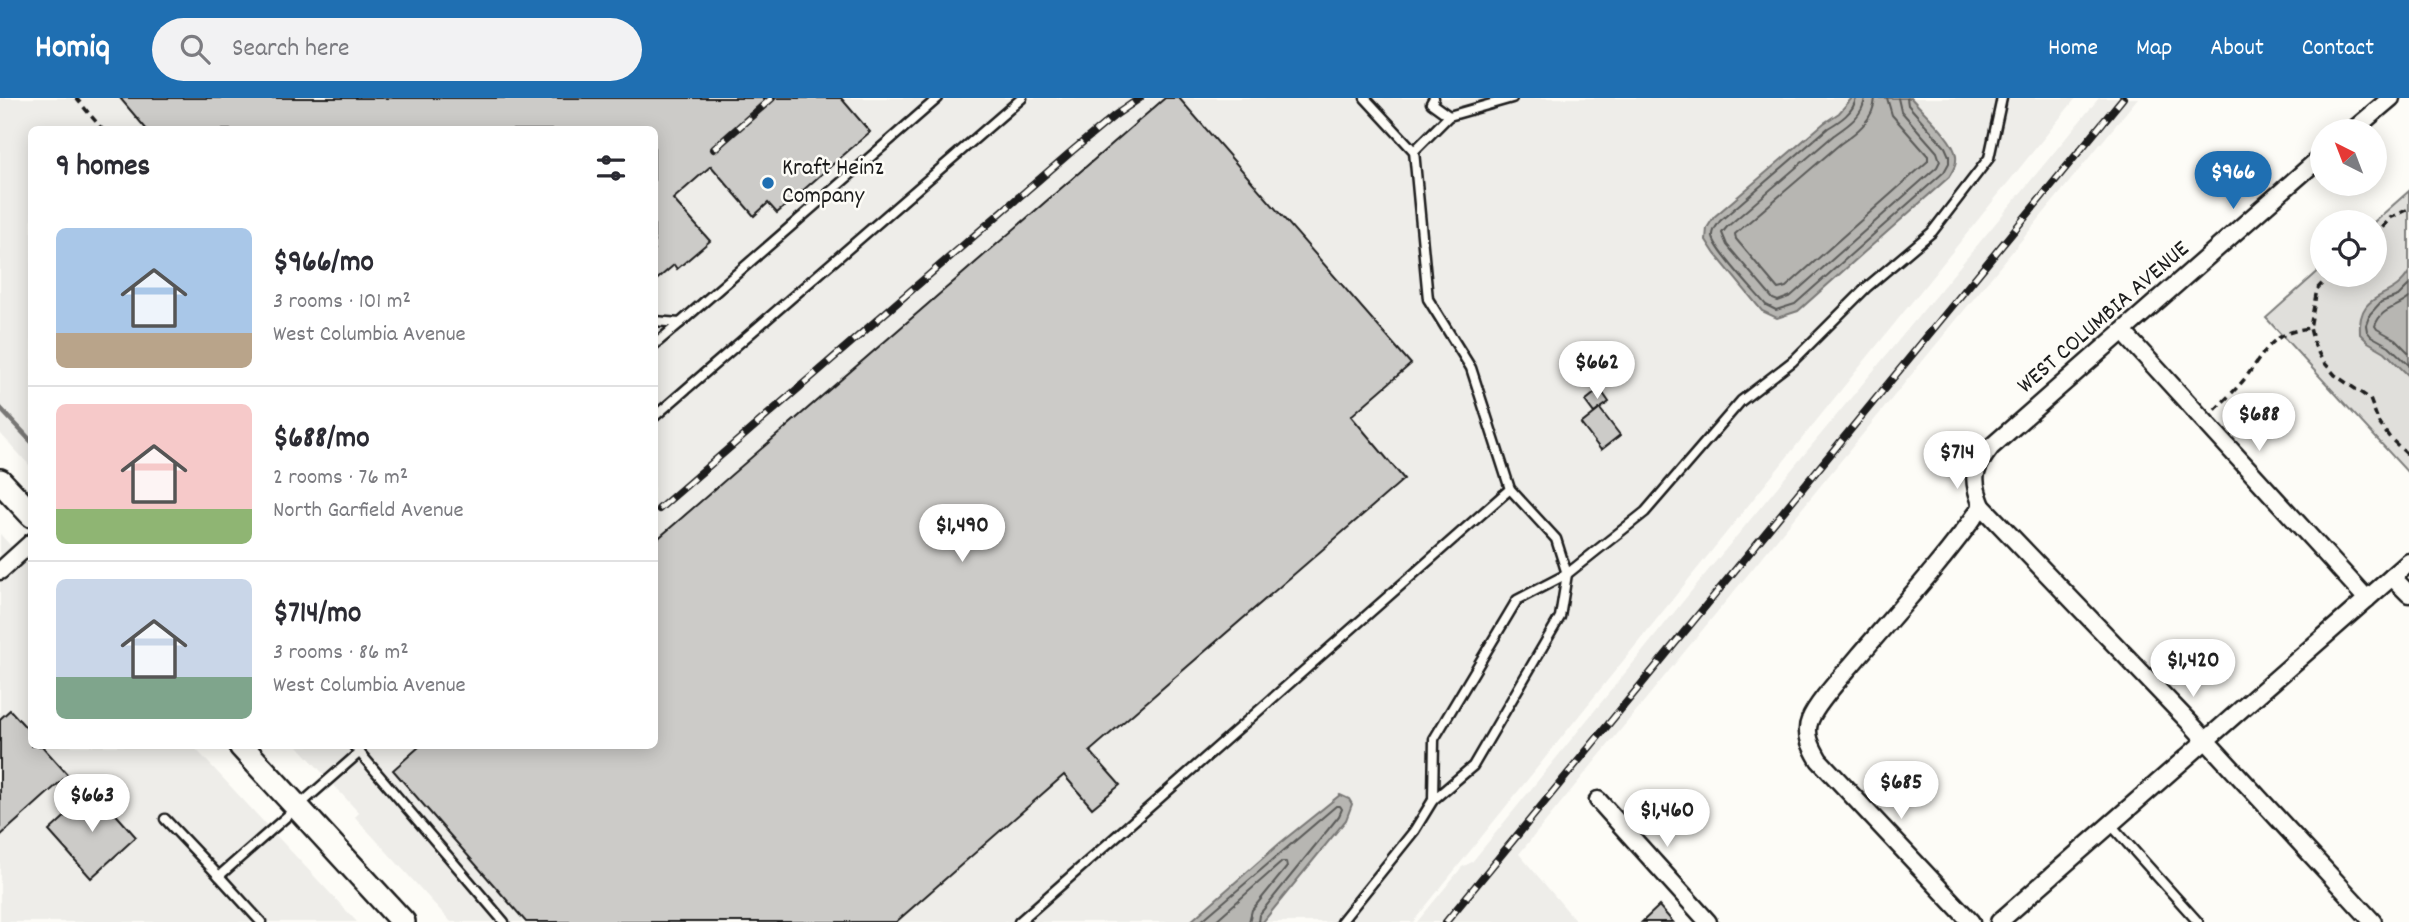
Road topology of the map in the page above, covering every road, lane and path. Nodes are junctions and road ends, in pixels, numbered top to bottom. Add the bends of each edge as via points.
1 (76, 98) edge
2 (938, 98) edge
3 (1022, 98) edge
4 (1365, 98) edge
5 (1434, 98) edge
6 (1512, 98) edge
7 (2002, 98) edge
8 (2391, 98) edge
9 (1449, 116) junction
10 (2366, 119) edge
11 (100, 126) edge
12 (1414, 151) junction
13 (2310, 167) edge
14 (2409, 209) edge
15 (2387, 222) edge
16 (2319, 287) edge
17 (658, 321) edge
18 (680, 323) junction
19 (2310, 328) junction
20 (2124, 332) junction
21 (658, 342) edge
22 (658, 414) edge
23 (2205, 421) junction
24 (2409, 456) edge
25 (0, 481) edge
26 (1510, 489) junction
27 (1982, 506) junction
28 (28, 511) edge
29 (28, 546) edge
30 (2409, 562) edge
31 (0, 571) edge
32 (1567, 574) junction
33 (2392, 577) junction
34 (2409, 594) edge
35 (2367, 599) junction
36 (2207, 741) junction
37 (244, 749) edge
38 (357, 749) edge
39 (1433, 800) junction
40 (1598, 800) dead end
41 (298, 807) junction
42 (165, 819) dead end
43 (2111, 825) junction
44 (219, 876) junction
45 (2007, 919) edge
46 (261, 922) edge
47 (403, 922) edge
48 (504, 922) edge
49 (1018, 922) edge
50 (1341, 922) edge
51 (1708, 922) edge
52 (1971, 922) edge
53 (2198, 922) edge
54 (2373, 922) edge

1 - 11 path
2 - 18 lane
3 - 22 lane
4 - 12 lane
5 - 9 lane via 1431,103
6 - 9 lane
7 - 32 lane via 1989,158 1932,232 1867,287 1793,361 1741,401 1645,512
8 - 10 street
9 - 12 lane
12 - 26 lane via 1428,299 1471,368
13 - 20 street, WEST COLUMBIA AVENUE
14 - 15 path
16 - 19 path
17 - 18 lane
18 - 21 lane
19 - 23 path via 2288,332 2267,347 2244,380
19 - 24 path via 2322,360 2334,375 2370,399 2379,423
20 - 23 street
20 - 27 street, WEST COLUMBIA AVENUE via 1980,460 1974,485
23 - 35 street
25 - 28 main road
26 - 32 lane via 1556,539
26 - 49 lane
27 - 36 street
27 - 52 street via 1821,703 1807,733 1819,760
29 - 31 street
30 - 33 street
32 - 39 lane via 1560,617 1473,766
32 - 39 lane via 1517,600 1434,739
33 - 34 street
33 - 35 street
35 - 36 street
36 - 43 street
36 - 54 street
37 - 41 main road
38 - 41 lane
38 - 48 lane
39 - 50 lane
40 - 51 street
41 - 44 lane
41 - 47 main road
42 - 44 lane
43 - 45 street
43 - 53 lane
44 - 46 lane

